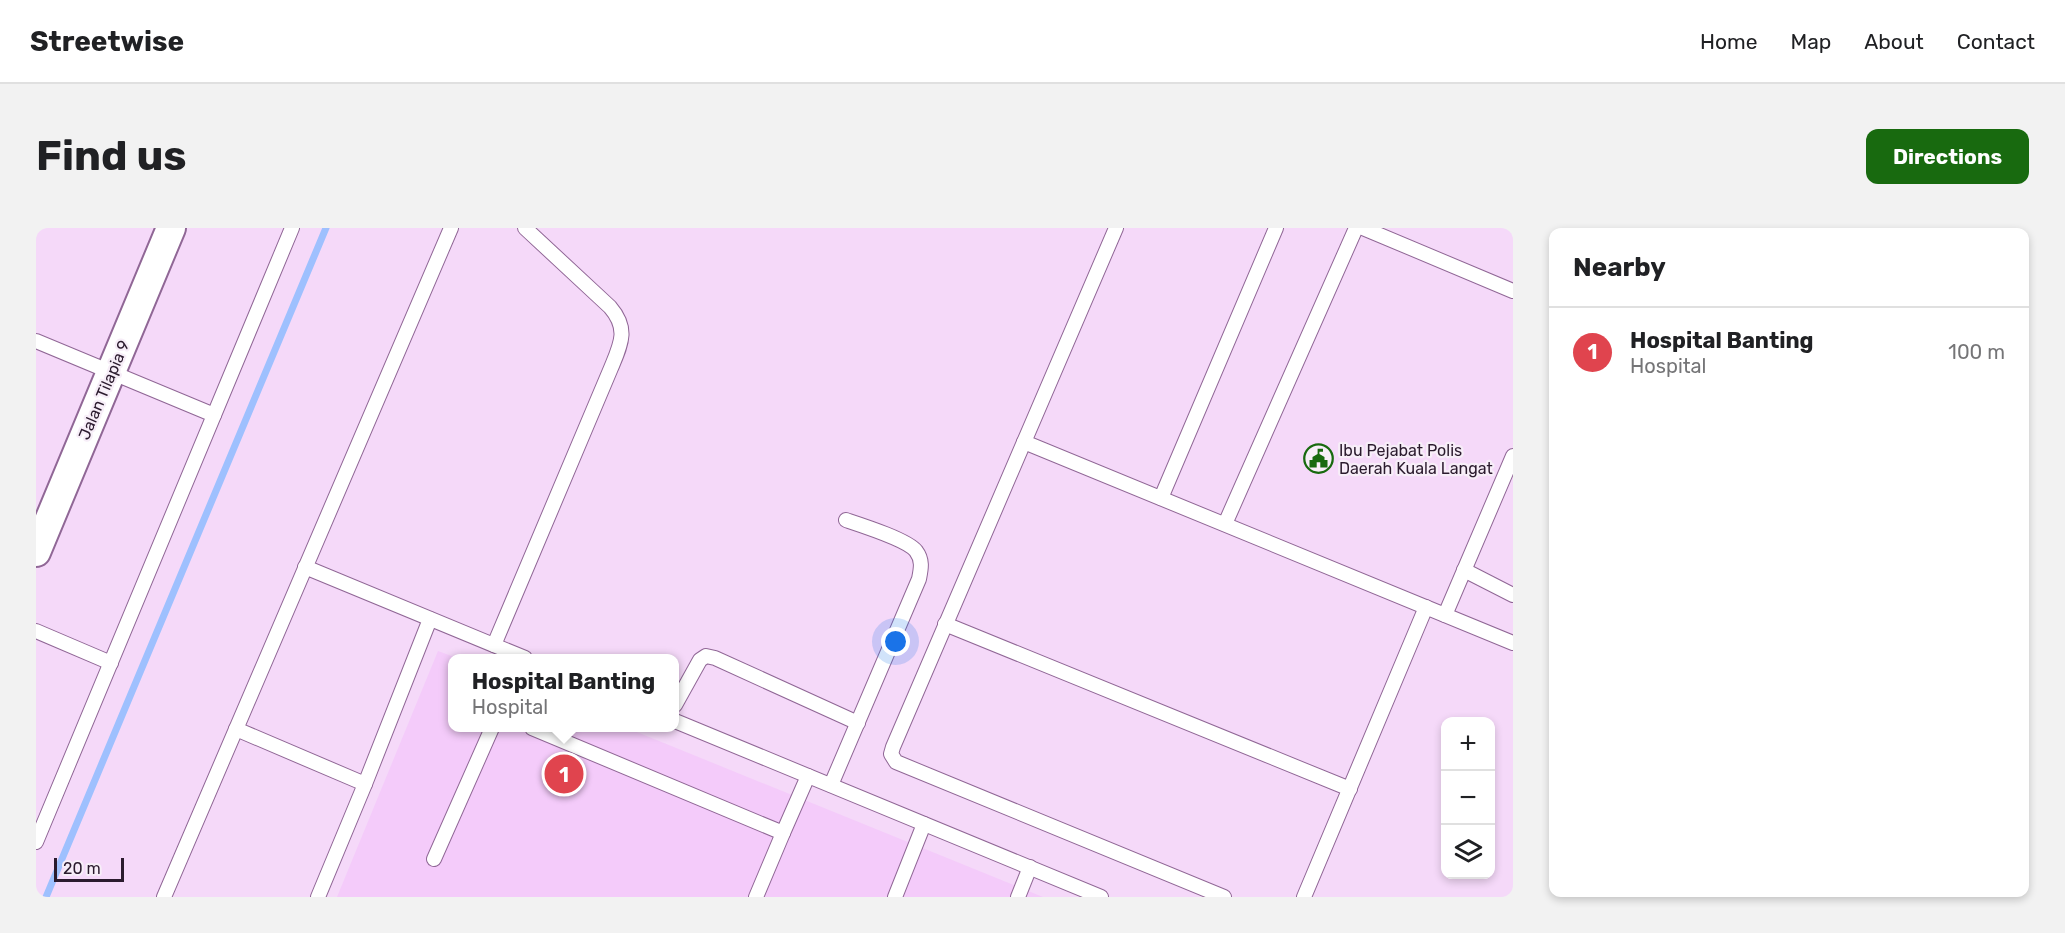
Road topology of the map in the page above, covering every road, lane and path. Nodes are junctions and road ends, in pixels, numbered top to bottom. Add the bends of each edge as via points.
1 (171, 228) edge
2 (292, 228) edge
3 (451, 228) edge
4 (525, 228) edge
5 (1116, 228) edge
6 (1276, 228) edge
7 (1356, 228) edge
8 (1363, 228) edge
9 (1513, 291) edge
10 (36, 341) edge
11 (111, 372) junction
12 (214, 415) junction
13 (1024, 442) junction
14 (1513, 456) edge
15 (1161, 498) junction
16 (846, 520) dead end
17 (1225, 524) junction
18 (36, 552) edge
19 (305, 567) junction
20 (1464, 570) junction
21 (1513, 595) edge
22 (1426, 607) junction
23 (1446, 615) junction
24 (430, 619) junction
25 (945, 624) junction
26 (36, 631) edge
27 (1513, 643) edge
28 (494, 645) junction
29 (515, 654) edge
30 (111, 663) junction
31 (679, 698) edge
32 (679, 723) edge
33 (858, 723) junction
34 (236, 729) junction
35 (490, 732) edge
36 (542, 732) edge
37 (808, 776) junction
38 (365, 784) junction
39 (831, 785) junction
40 (1350, 789) junction
41 (924, 824) junction
42 (783, 833) junction
43 (36, 842) edge
44 (434, 859) dead end
45 (1030, 867) junction
46 (164, 897) edge
47 (318, 897) edge
48 (756, 897) edge
49 (895, 897) edge
50 (1018, 897) edge
51 (1101, 897) edge
52 (1224, 897) edge
53 (1304, 897) edge

1 - 11 street, Jalan Tilapia 9
2 - 12 lane
3 - 19 lane
4 - 28 lane via 602,299 619,318 622,331 621,344
5 - 13 lane
6 - 15 lane
7 - 17 lane
8 - 9 lane
10 - 11 lane
11 - 12 lane
11 - 18 street, Jalan Tilapia 9
12 - 30 lane
13 - 15 lane
13 - 25 lane
14 - 20 lane
15 - 17 lane
16 - 33 lane via 906,543 917,552 921,567
17 - 22 lane
19 - 24 lane
19 - 34 lane
20 - 21 lane
20 - 23 lane
22 - 23 lane
22 - 40 lane
23 - 27 lane
24 - 28 lane
24 - 38 lane
25 - 40 lane
25 - 52 lane via 893,747 891,754 896,762
26 - 30 lane
28 - 29 lane
30 - 43 lane
31 - 33 lane via 706,656
32 - 37 lane
33 - 39 lane
34 - 38 lane
34 - 46 lane
35 - 44 lane
36 - 42 lane
37 - 39 lane
37 - 42 lane
38 - 47 lane
39 - 41 lane
40 - 53 lane
41 - 45 lane
41 - 49 lane
42 - 48 lane
45 - 50 lane
45 - 51 lane

